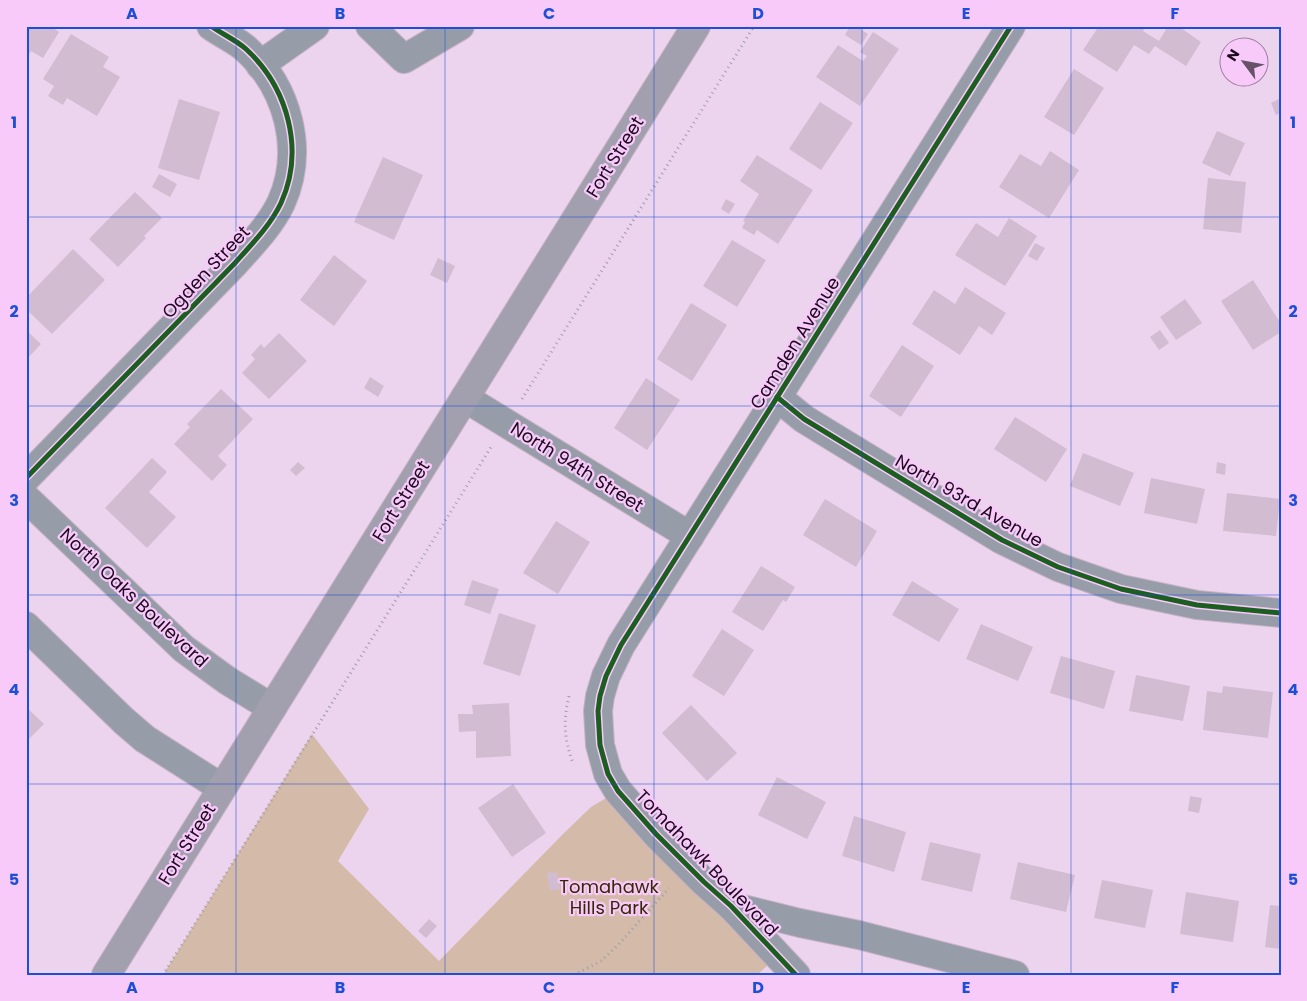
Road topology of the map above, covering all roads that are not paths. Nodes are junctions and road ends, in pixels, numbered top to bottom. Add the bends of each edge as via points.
1 (211, 26) edge
2 (315, 26) edge
3 (370, 26) edge
4 (460, 26) edge
5 (696, 26) edge
6 (1011, 26) edge
7 (252, 56) junction
8 (777, 397) junction
9 (465, 398) junction
10 (26, 478) edge
11 (26, 498) edge
12 (690, 536) junction
13 (1281, 613) edge
14 (26, 626) edge
15 (606, 676) joint
16 (272, 708) junction
17 (222, 788) junction
18 (731, 906) junction
19 (106, 975) edge
20 (796, 975) edge
21 (1015, 975) edge

1 - 7 street
2 - 7 street
3 - 4 street via 404,59
5 - 9 main road, Fort Street
6 - 8 street, Camden Avenue
7 - 10 street, Ogden Street via 274,83 285,107 291,132 289,178 274,216 235,263
8 - 12 street, Camden Avenue
8 - 13 street, North 93rd Avenue via 804,419 1002,540 1058,567 1121,589 1197,605
9 - 12 street, North 94th Street
9 - 16 main road, Fort Street
11 - 16 street, North Oaks Boulevard via 184,649
12 - 15 street, Camden Avenue via 621,644
14 - 17 street via 138,733
15 - 18 street, Tomahawk Boulevard via 598,711 600,745 608,774 618,791 656,834
16 - 17 main road, Fort Street
17 - 19 main road, Fort Street
18 - 20 street, Tomahawk Boulevard
18 - 21 street, Tomahawk Boulevard

